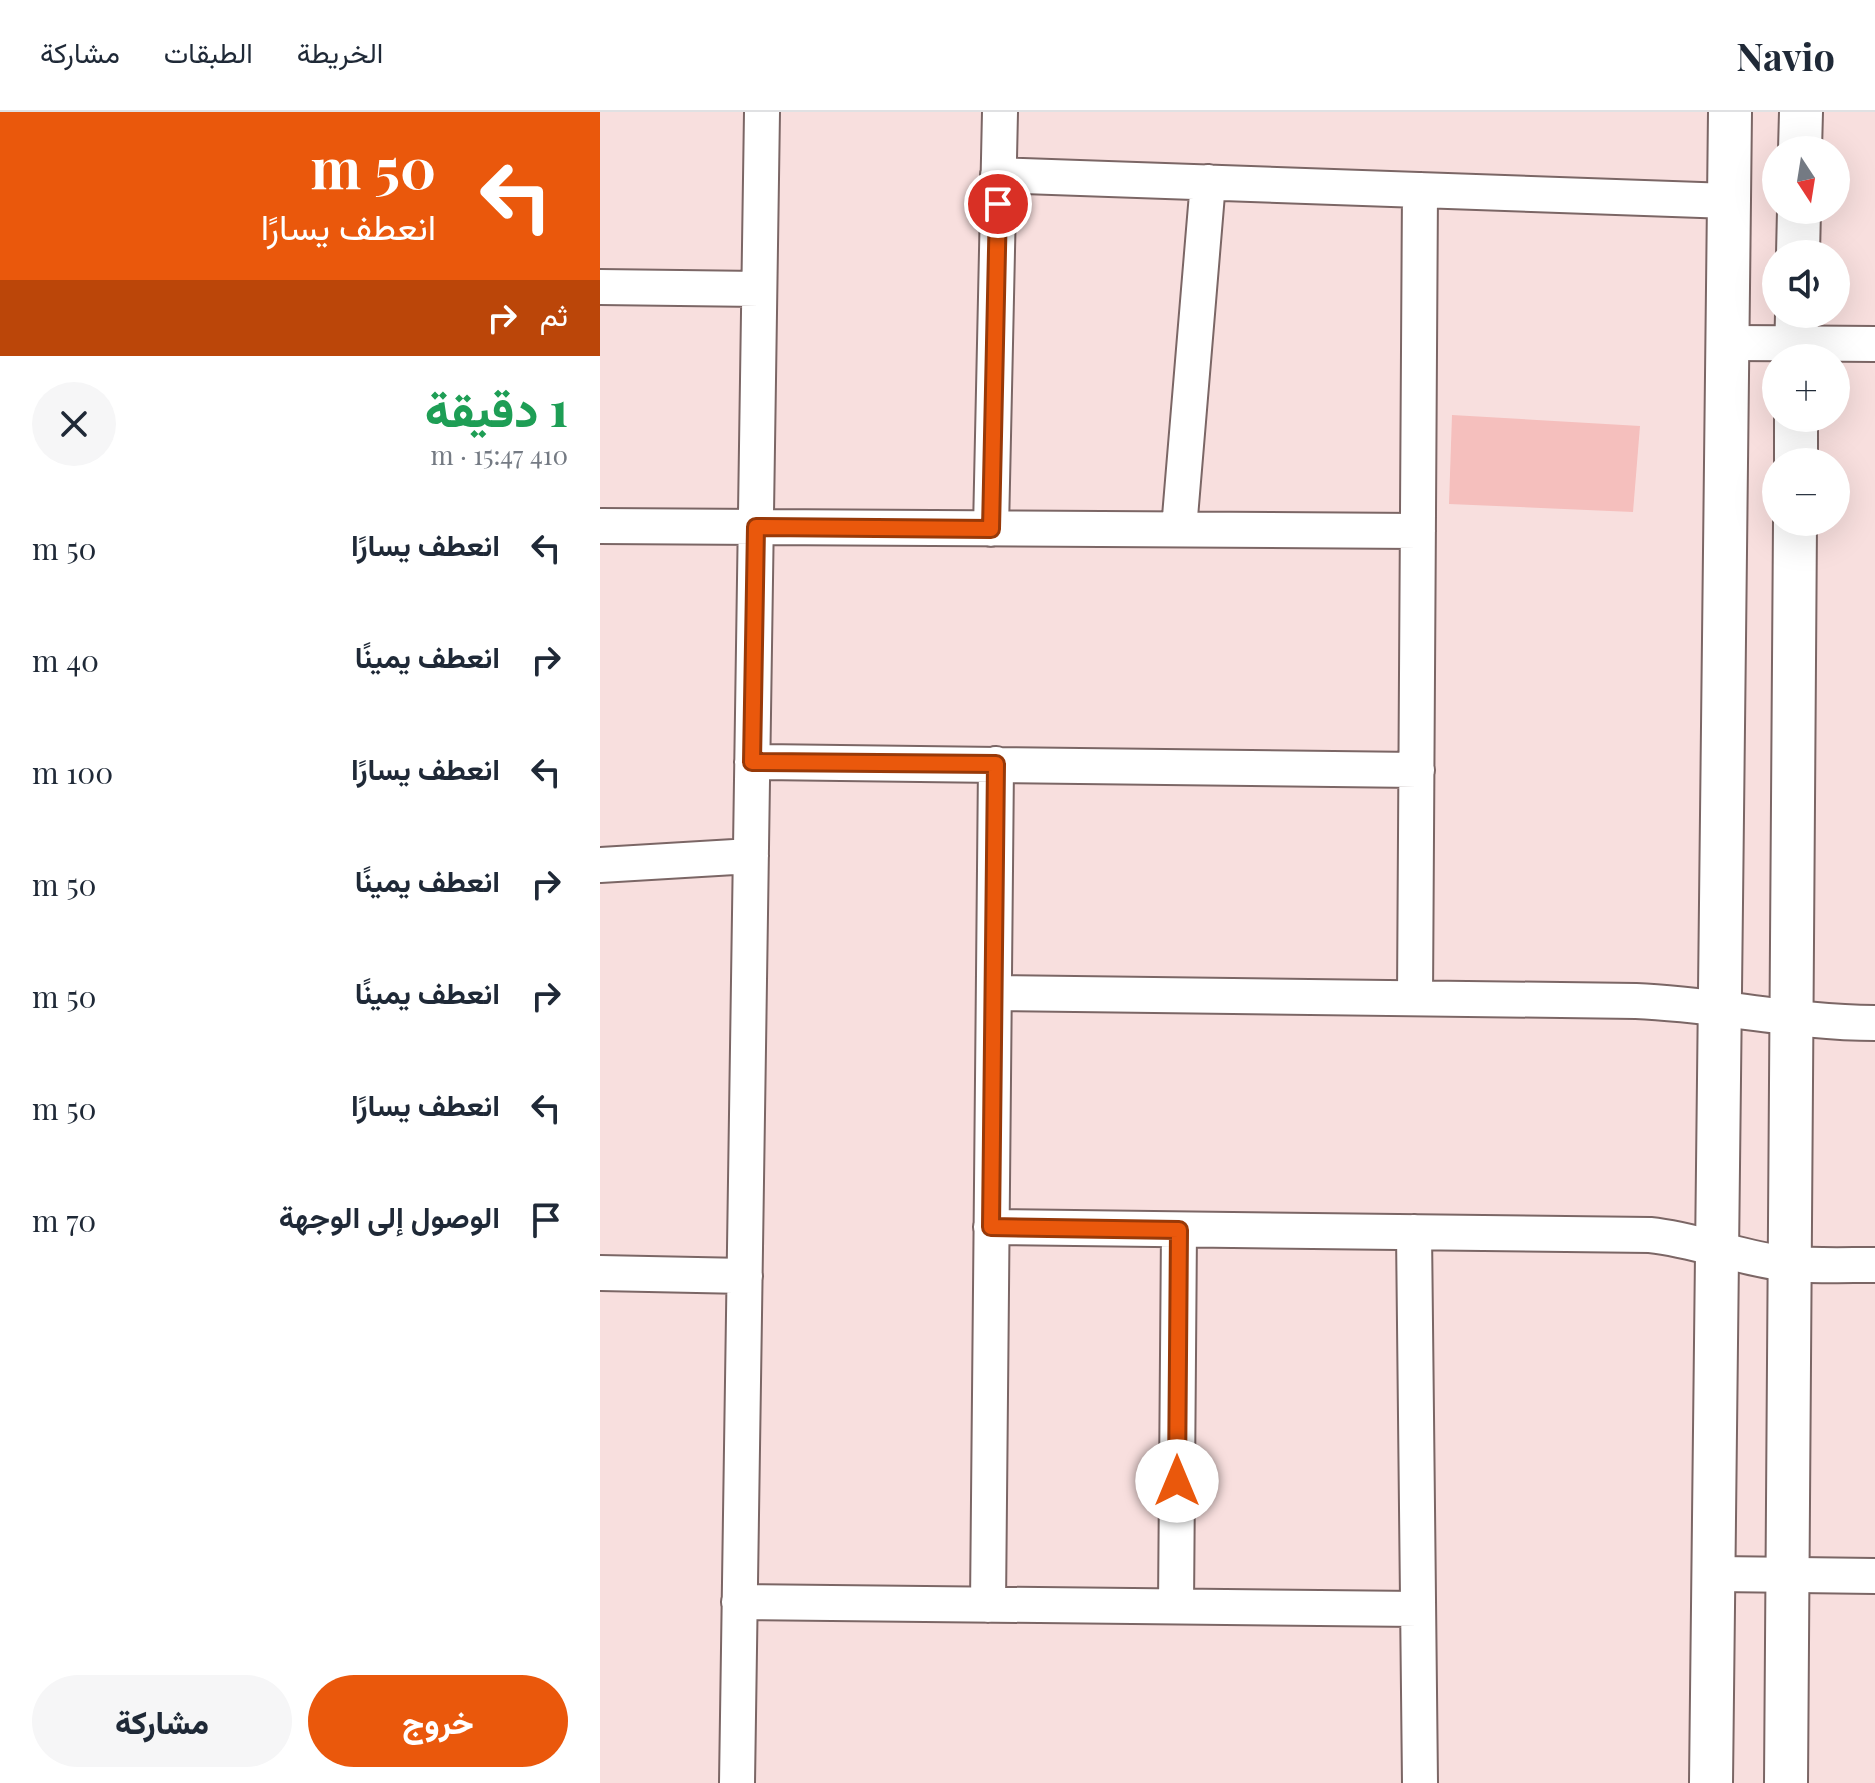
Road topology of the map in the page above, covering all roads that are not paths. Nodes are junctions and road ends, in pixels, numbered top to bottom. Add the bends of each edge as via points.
1 (762, 112) edge
2 (1000, 112) edge
3 (1730, 112) edge
4 (1801, 112) edge
5 (1800, 136) edge
6 (998, 175) junction
7 (1208, 182) junction
8 (1420, 190) junction
9 (1729, 201) junction
10 (600, 287) edge
11 (759, 289) junction
12 (1797, 338) edge
13 (1728, 343) junction
14 (1875, 344) edge
15 (600, 526) edge
16 (756, 527) junction
17 (991, 529) junction
18 (1179, 529) junction
19 (1418, 531) junction
20 (1795, 536) edge
21 (752, 762) junction
22 (996, 764) junction
23 (1417, 770) junction
24 (751, 856) junction
25 (600, 865) edge
26 (994, 993) junction
27 (1415, 998) junction
28 (1720, 1008) junction
29 (1791, 1018) junction
30 (1875, 1023) edge
31 (991, 1227) junction
32 (1179, 1230) junction
33 (1414, 1232) junction
34 (1716, 1247) junction
35 (1790, 1264) junction
36 (1875, 1265) edge
37 (600, 1273) edge
38 (745, 1276) junction
39 (1716, 1574) junction
40 (1788, 1575) junction
41 (1875, 1576) edge
42 (739, 1602) junction
43 (988, 1605) junction
44 (1176, 1606) junction
45 (1418, 1609) junction
46 (737, 1783) edge
47 (1420, 1783) edge
48 (1711, 1783) edge
49 (1786, 1783) edge

1 - 11 street
2 - 6 street
3 - 9 street
4 - 5 street
6 - 7 street
6 - 17 street
7 - 8 street
7 - 18 street
8 - 9 street
8 - 19 street
9 - 13 street
10 - 11 street
11 - 16 street
12 - 13 street
12 - 14 street
13 - 28 street
15 - 16 street
16 - 17 street
16 - 21 street
17 - 18 street
18 - 19 street
19 - 23 street
20 - 29 street
21 - 22 street
21 - 24 street
22 - 23 street
22 - 26 street
23 - 27 street
24 - 25 street
24 - 38 street
26 - 27 street
26 - 31 street
27 - 28 street via 1636,1001
28 - 29 street
28 - 34 street
29 - 30 street
29 - 35 street
31 - 32 street
31 - 43 street
32 - 33 street
32 - 44 street
33 - 34 street via 1650,1235
33 - 45 street
34 - 35 street
34 - 39 street
35 - 36 street
35 - 40 street
37 - 38 street
38 - 42 street
39 - 40 street
39 - 48 street
40 - 41 street
40 - 49 street
42 - 43 street
42 - 46 street
43 - 44 street
44 - 45 street
45 - 47 street

